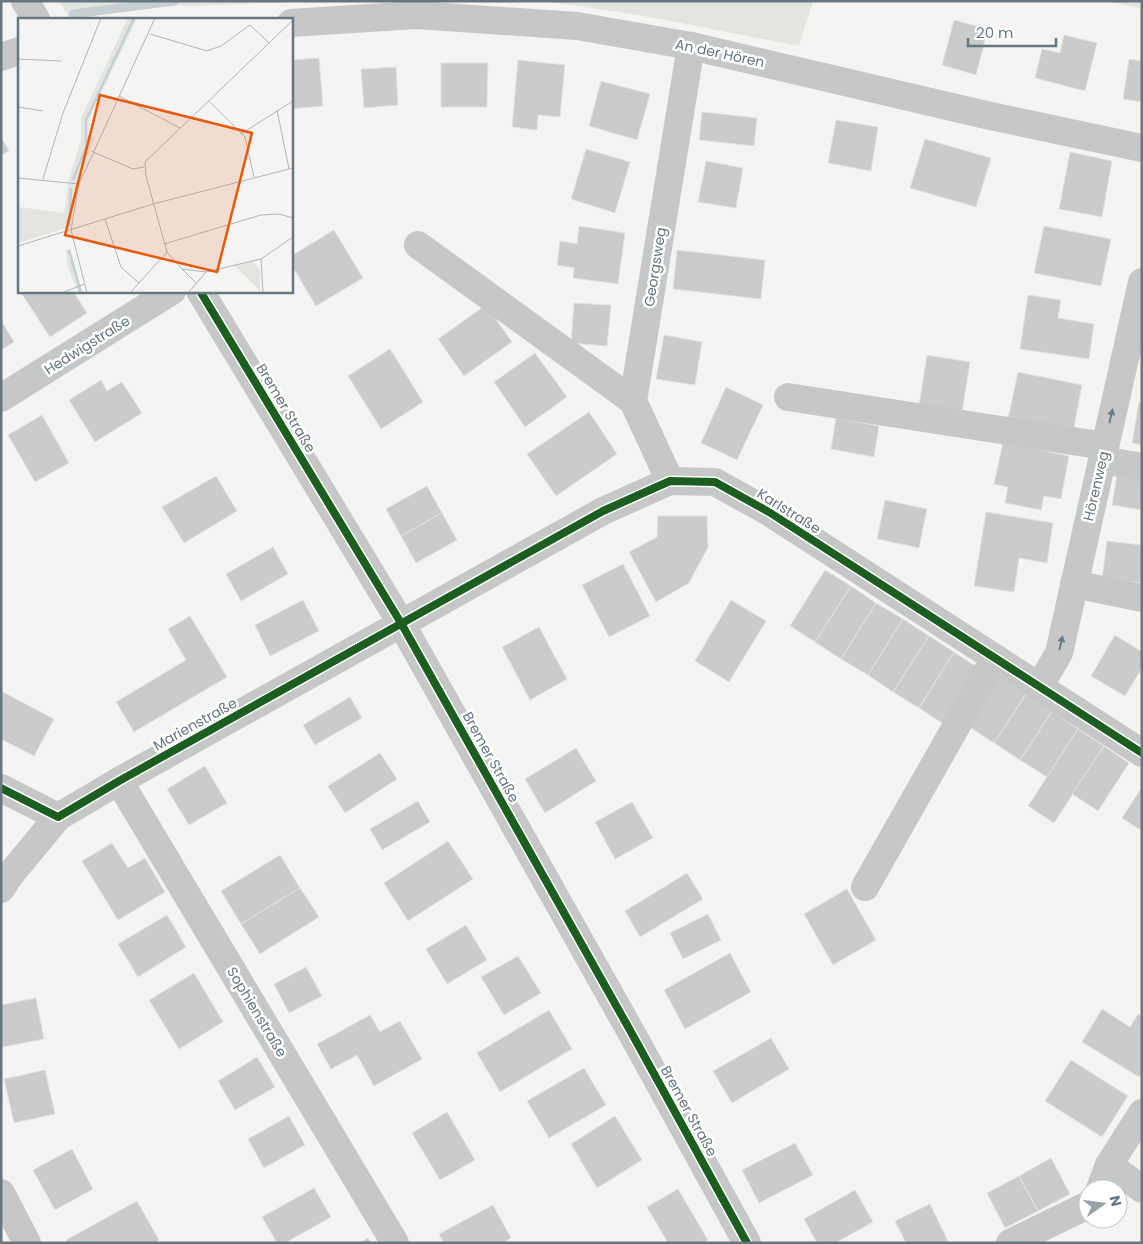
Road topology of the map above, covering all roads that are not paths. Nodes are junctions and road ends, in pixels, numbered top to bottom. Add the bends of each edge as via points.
1 (25, 1) edge
2 (415, 8) edge
3 (35, 18) edge
4 (292, 23) edge
5 (691, 46) junction
6 (18, 51) edge
7 (1, 57) edge
8 (1142, 148) edge
9 (418, 245) dead end
10 (1142, 282) edge
11 (170, 292) edge
12 (201, 292) edge
13 (788, 397) dead end
14 (1, 398) edge
15 (633, 401) junction
16 (1103, 453) junction
17 (1142, 467) edge
18 (670, 481) junction
19 (1074, 584) junction
20 (1142, 598) edge
21 (401, 623) junction
22 (995, 658) junction
23 (1040, 687) junction
24 (1142, 753) edge
25 (120, 781) junction
26 (1, 788) edge
27 (58, 817) junction
28 (865, 887) dead end
29 (1, 889) edge
30 (1142, 1113) edge
31 (1105, 1177) edge
32 (1142, 1190) edge
33 (1, 1193) edge
34 (1078, 1210) edge
35 (27, 1243) edge
36 (395, 1243) edge
37 (747, 1243) edge
38 (1010, 1243) edge

1 - 3 street
2 - 4 street, An der Hören
2 - 5 street, An der Hören via 578,26
5 - 8 street, An der Hören
5 - 15 street, Georgsweg
6 - 7 street
9 - 15 street
16 -> 10 street, Hörenweg
11 - 14 street, Hedwigstraße
12 - 21 street, Bremer Straße
13 - 16 street
15 - 18 street
16 - 17 street
16 - 19 street, Hörenweg
18 - 21 street, Karlstraße via 603,511
18 - 22 street, Karlstraße via 715,482 769,512
19 - 20 street
23 -> 19 street, Hörenweg via 1058,653
21 - 25 street, Marienstraße
21 - 37 street, Bremer Straße
22 - 23 street, Karlstraße
22 - 28 street
23 - 24 street, Karlstraße
25 - 27 street, Marienstraße
25 - 36 street, Sophienstraße
26 - 27 street
27 - 29 street, Marienstraße
30 - 31 street
31 - 32 street
33 - 35 street
34 - 38 street

